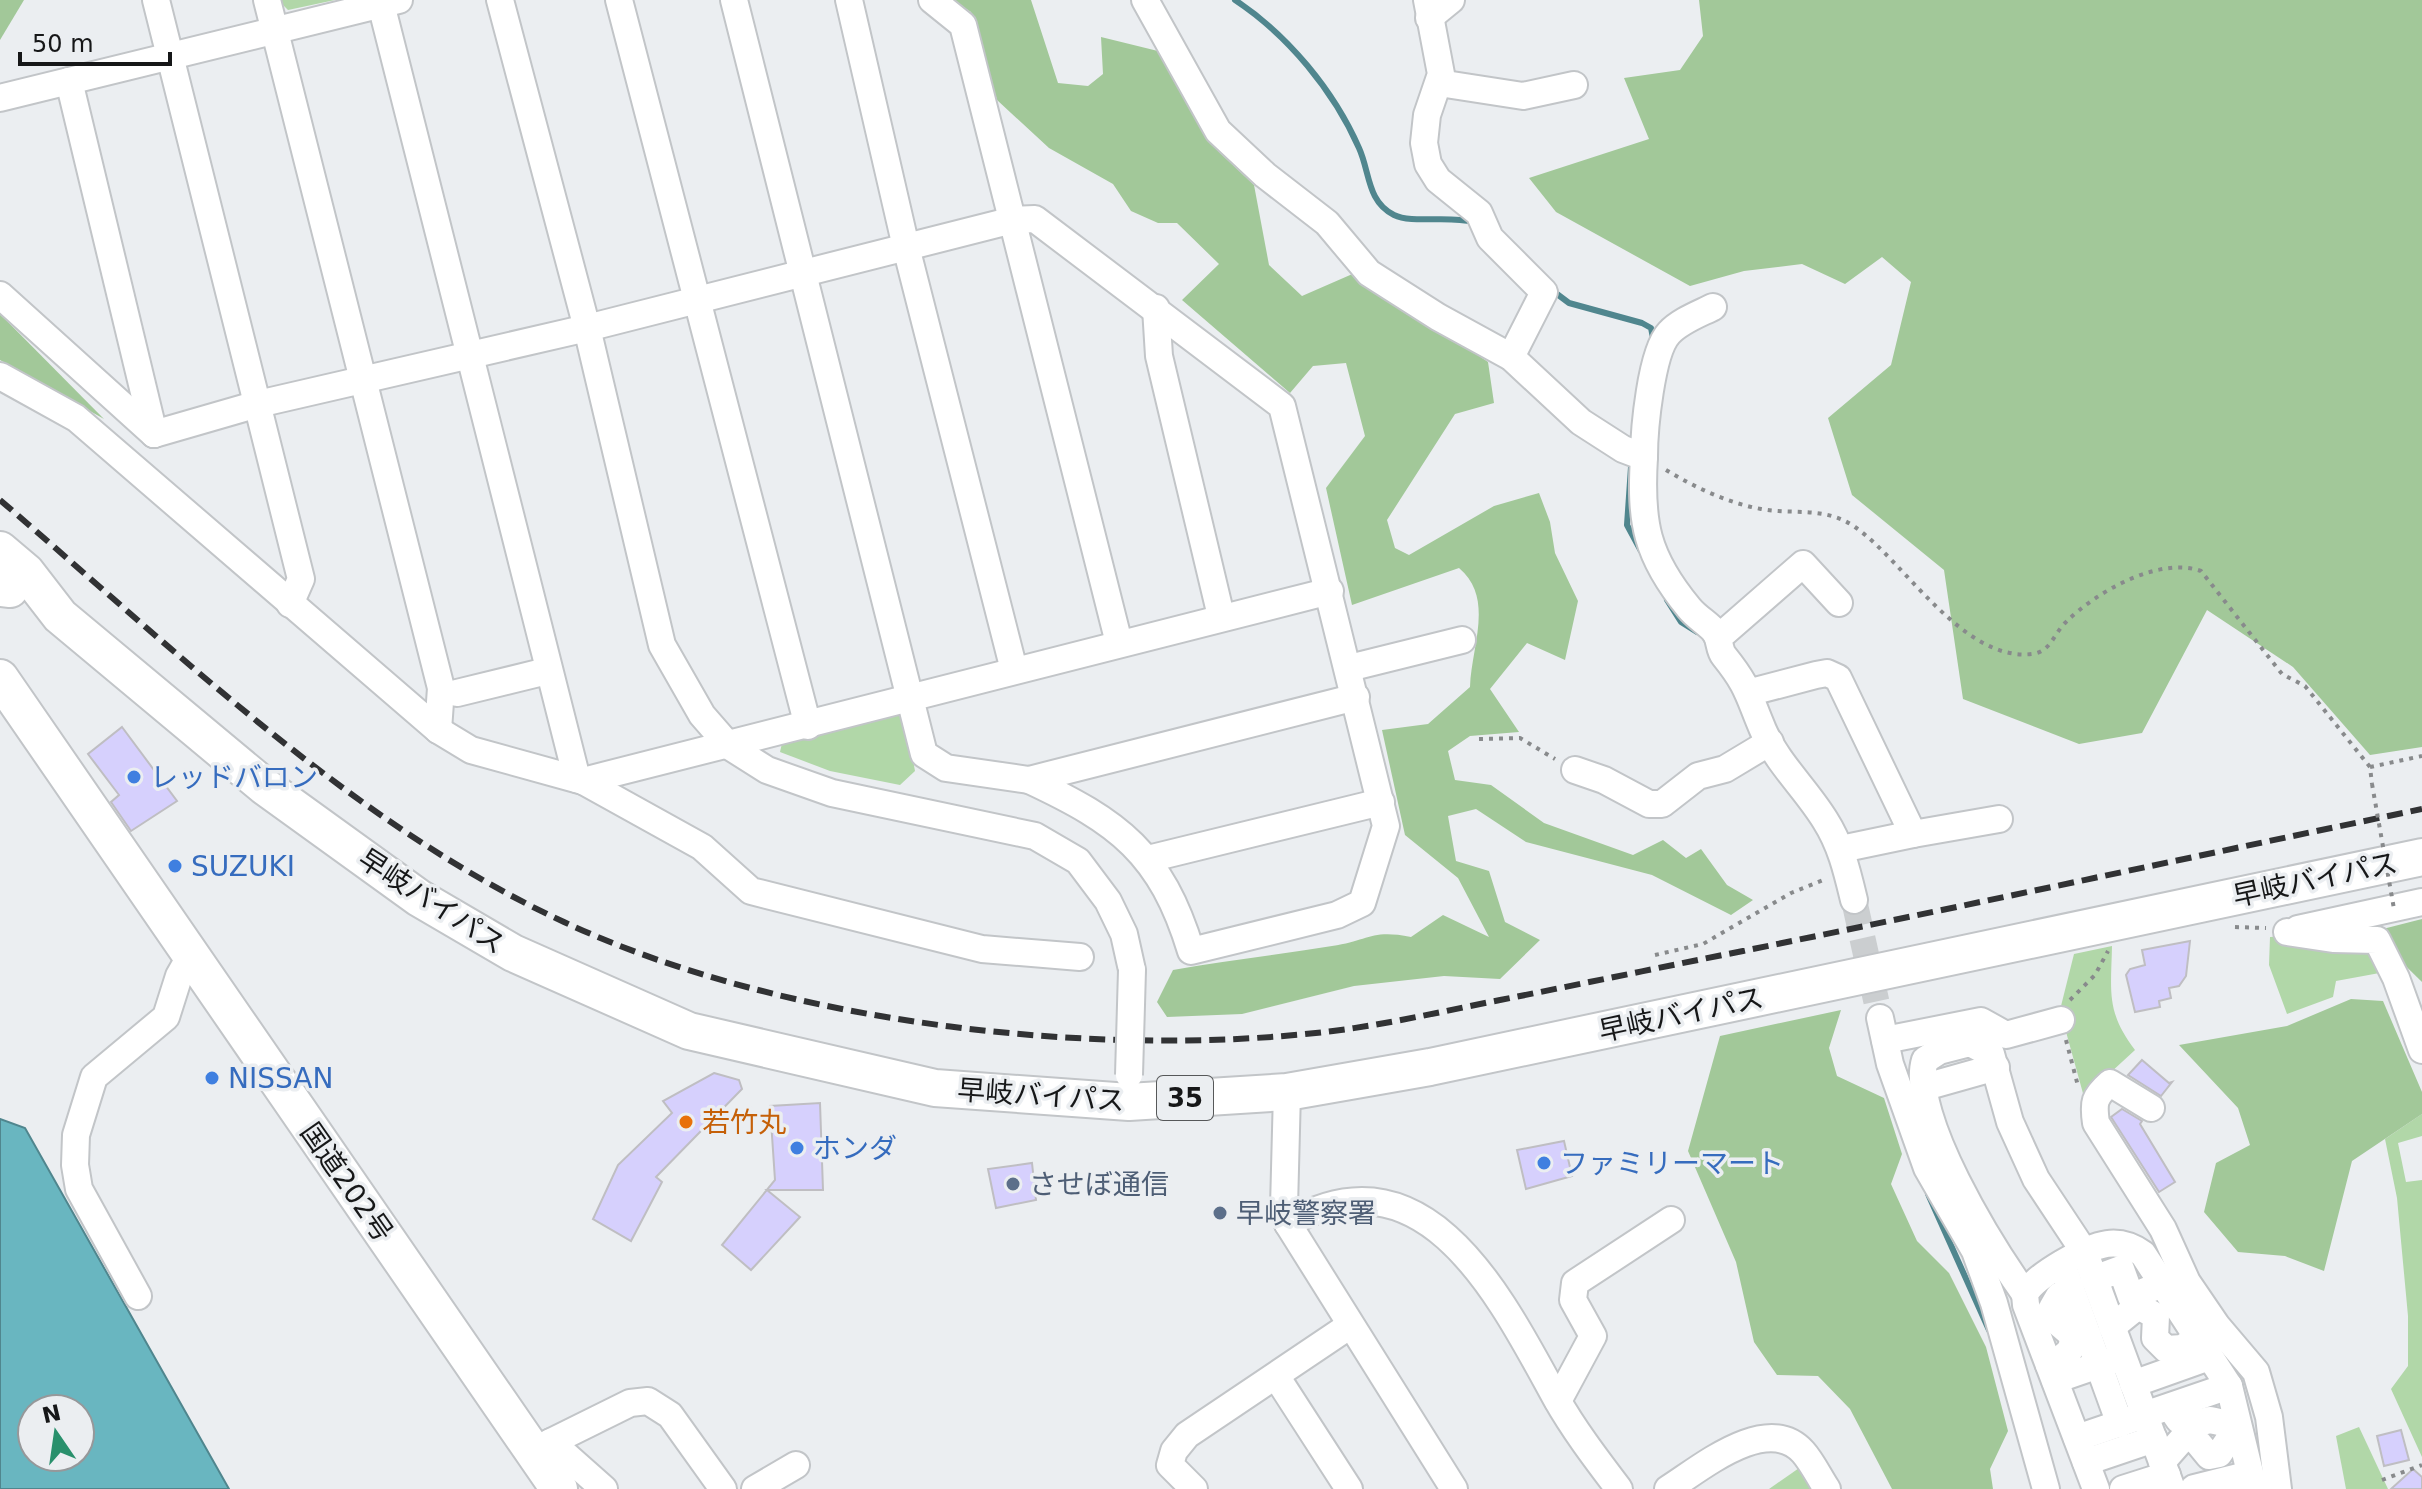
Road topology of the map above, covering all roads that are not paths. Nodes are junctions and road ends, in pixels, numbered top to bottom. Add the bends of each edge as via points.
1 (156, 0) edge
2 (267, 0) edge
3 (500, 0) edge
4 (619, 0) edge
5 (734, 0) edge
6 (849, 0) edge
7 (932, 0) edge
8 (1145, 0) edge
9 (1451, 0) edge
10 (390, 2) edge
11 (1428, 9) edge
12 (273, 29) junction
13 (171, 55) junction
14 (69, 81) junction
15 (1439, 83) junction
16 (1574, 85) dead end
17 (0, 98) edge
18 (1013, 220) junction
19 (906, 247) junction
20 (801, 273) junction
21 (0, 295) edge
22 (698, 300) junction
23 (1713, 307) dead end
24 (1156, 308) junction
25 (587, 328) junction
26 (467, 356) junction
27 (1511, 357) junction
28 (0, 376) edge
29 (364, 381) junction
30 (258, 404) junction
31 (154, 434) junction
32 (1644, 457) junction
33 (0, 550) edge
34 (3, 586) edge
35 (1330, 591) junction
36 (1839, 603) dead end
37 (290, 604) junction
38 (60, 616) junction
39 (1221, 616) junction
40 (1462, 640) dead end
41 (1119, 643) junction
42 (1719, 644) junction
43 (1349, 668) junction
44 (1014, 670) junction
45 (547, 671) junction
46 (0, 678) edge
47 (1759, 688) junction
48 (457, 693) dead end
49 (1356, 697) junction
50 (910, 698) junction
51 (808, 726) junction
52 (438, 730) junction
53 (1770, 742) junction
54 (729, 746) junction
55 (1575, 770) road end
56 (580, 780) junction
57 (1029, 780) junction
58 (1381, 802) junction
59 (1999, 819) dead end
60 (1913, 834) junction
61 (2422, 857) edge
62 (1148, 859) junction
63 (2422, 902) edge
64 (191, 955) junction
65 (1080, 957) dead end
66 (2061, 1020) road end
67 (2422, 1050) edge
68 (1129, 1088) junction
69 (1287, 1092) junction
70 (2151, 1108) dead end
71 (1671, 1220) dead end
72 (1288, 1224) junction
73 (2073, 1259) junction
74 (2162, 1284) junction
75 (2083, 1285) junction
76 (2025, 1294) junction
77 (138, 1296) dead end
78 (2133, 1302) junction
79 (1349, 1326) junction
80 (2112, 1327) junction
81 (2203, 1347) junction
82 (2111, 1361) junction
83 (2052, 1372) junction
84 (1276, 1376) junction
85 (2133, 1384) junction
86 (2229, 1386) junction
87 (1558, 1401) junction
88 (2238, 1426) junction
89 (2164, 1431) edge
90 (2123, 1436) junction
91 (542, 1447) junction
92 (2081, 1450) junction
93 (796, 1465) dead end
94 (2205, 1480) edge
95 (2252, 1481) edge
96 (2134, 1487) edge
97 (559, 1489) edge
98 (604, 1489) edge
99 (723, 1489) edge
100 (755, 1489) edge
101 (1194, 1489) edge
102 (1349, 1489) edge
103 (1454, 1489) edge
104 (1619, 1489) edge
105 (1668, 1489) edge
106 (1827, 1489) edge
107 (2046, 1489) edge
108 (2096, 1489) edge
109 (2278, 1489) edge

1 - 13 street
2 - 12 street
3 - 25 street
4 - 22 street
5 - 20 street
6 - 19 street
7 - 18 street via 963,25
8 - 27 street via 1218,131 1327,223 1369,273
9 - 11 street
10 - 12 street
10 - 26 street
11 - 15 street
12 - 13 street
12 - 29 street
13 - 14 street
13 - 30 street
14 - 17 street
14 - 31 street
15 - 16 street via 1523,96
15 - 27 street via 1427,115 1428,164 1522,274 1544,292
18 - 19 street
18 - 24 street via 1035,219
18 - 41 street
19 - 20 street
19 - 44 street
20 - 22 street
20 - 50 street
21 - 31 street
22 - 25 street
22 - 51 street
23 - 32 street via 1670,331 1663,341 1647,405
24 - 35 street via 1282,406
24 - 39 street via 1159,356
25 - 26 street
25 - 54 street via 662,645 702,715
26 - 29 street
26 - 45 street
27 - 32 street via 1581,422
28 - 37 street via 76,418
29 - 30 street
29 - 52 street via 441,688
30 - 31 street
30 - 37 street via 301,579
32 - 42 street via 1643,526 1681,598
33 - 38 highway, 早岐バイパス / 35 via 26,572
34 - 38 highway, 早岐バイパス / 35
35 - 39 street
35 - 43 street
36 - 42 street via 1803,564 1725,632
37 - 52 street
38 - 68 highway, 早岐バイパス / 35 via 264,786 419,898 513,953 689,1031 935,1088
39 - 41 street
40 - 43 street
41 - 44 street
42 - 47 street
43 - 49 street
44 - 50 street
45 - 48 street
45 - 56 street
46 - 64 highway, 国道202号
47 - 53 street
47 - 60 street via 1827,673 1838,678
49 - 57 street
49 - 58 street
50 - 51 street
50 - 57 street via 924,754 946,768
51 - 54 street
52 - 56 street via 471,750
53 - 55 street via 1725,769 1698,776 1662,804 1649,804
53 - 60 street via 1826,821 1847,874
54 - 56 street
54 - 68 street, bridge via 767,770 832,793 1035,836 1078,861 1108,901 1124,934 1132,970
56 - 65 street via 702,847 751,891 982,949
57 - 62 street via 1097,813
58 - 62 street
58 - 62 street via 1386,826 1362,903 1322,919 1191,951 1178,910
59 - 60 street
61 - 69 highway, 早岐バイパス / 35 via 1430,1067
63 - 67 street via 2287,932 2377,940
64 - 77 street via 166,1017 94,1077 76,1135 79,1189
64 - 91 highway, 国道202号
66 - 107 street via 2006,1035 1981,1021 1882,1029 1927,1168 1975,1251 1994,1303
68 - 69 highway, 早岐バイパス / 35
69 - 72 street
70 - 109 street via 2110,1083 2095,1096 2096,1123 2163,1229 2187,1282 2256,1372 2269,1417
71 - 87 street via 1575,1283 1573,1300 1593,1336
72 - 79 street
72 - 87 street via 1364,1202 1411,1212 1436,1228 1495,1289
73 - 74 street via 2103,1244 2132,1246
73 - 75 street
73 - 76 street via 2040,1276
73 - 76 street via 2010,1122 1991,1054 1976,1044 1939,1051 1925,1060 1922,1073 1941,1151
74 - 78 street
74 - 81 street
75 - 78 street via 2121,1269
75 - 80 street
75 - 82 street
75 - 83 street via 2059,1296 2052,1308 2057,1322 2071,1334 2072,1346
76 - 83 street
78 - 80 street
78 - 81 street via 2156,1316 2155,1338 2166,1349
79 - 84 street
79 - 103 street
80 - 82 street
81 - 86 street
81 - 89 street
82 - 83 street
82 - 85 street
82 - 90 street
83 - 92 street
84 - 101 street via 1187,1435 1174,1451 1170,1465
84 - 102 street
85 - 89 street
85 - 89 street
86 - 88 street
86 - 89 street
87 - 104 street
88 - 89 street via 2179,1420
88 - 89 street via 2219,1454 2209,1456 2195,1439
88 - 95 street
89 - 90 street
89 - 96 street
90 - 92 street
90 - 96 street
91 - 97 highway, 国道202号
91 - 98 street
91 - 99 street via 630,1403 648,1401 670,1415
92 - 108 street
93 - 100 street
94 - 95 street
105 - 106 street via 1736,1446 1762,1439 1790,1442 1803,1451

